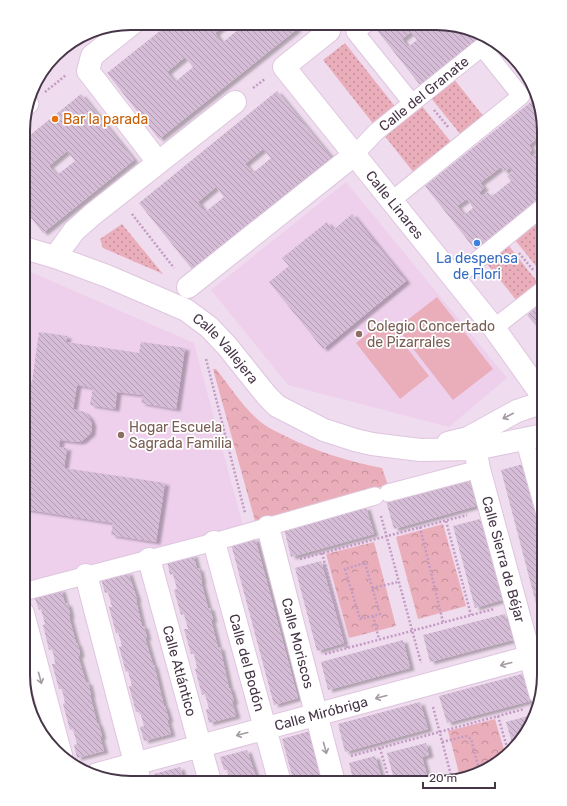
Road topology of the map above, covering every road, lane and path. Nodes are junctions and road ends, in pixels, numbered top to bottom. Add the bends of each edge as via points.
1 (323, 30) edge
2 (358, 30) edge
3 (121, 31) edge
4 (66, 75) dead end
5 (417, 99) junction
6 (34, 101) edge
7 (235, 102) dead end
8 (461, 144) junction
9 (354, 155) junction
10 (158, 162) junction
11 (391, 201) junction
12 (537, 212) edge
13 (132, 214) dead end
14 (506, 237) junction
15 (30, 250) edge
16 (55, 257) junction
17 (534, 272) dead end
18 (454, 279) junction
19 (188, 287) joint
20 (537, 294) edge
21 (494, 328) junction
22 (204, 352) dead end
23 (537, 388) edge
24 (537, 404) edge
25 (534, 437) edge
26 (420, 450) junction
27 (477, 459) junction
28 (537, 459) edge
29 (382, 495) junction
30 (474, 513) dead end
31 (446, 520) junction
32 (420, 527) junction
33 (259, 529) junction
34 (386, 536) junction
35 (214, 542) junction
36 (322, 553) junction
37 (149, 559) junction
38 (299, 560) dead end
39 (86, 575) junction
40 (398, 582) junction
41 (372, 588) junction
42 (30, 590) edge
43 (499, 607) dead end
44 (471, 615) junction
45 (373, 616) junction
46 (443, 622) junction
47 (412, 630) junction
48 (30, 639) edge
49 (379, 639) junction
50 (347, 648) junction
51 (324, 654) dead end
52 (537, 655) edge
53 (422, 668) dead end
54 (533, 700) edge
55 (432, 704) dead end
56 (316, 714) junction
57 (498, 716) junction
58 (265, 728) junction
59 (439, 732) junction
60 (442, 742) junction
61 (58, 744) edge
62 (199, 745) junction
63 (507, 746) edge
64 (380, 748) junction
65 (344, 758) dead end
66 (478, 767) edge
67 (138, 773) edge
68 (110, 774) edge
69 (451, 775) edge
70 (208, 776) edge
71 (278, 776) edge
72 (332, 776) edge
73 (388, 776) edge

1 - 9 street, Calle Linares via 284,67
2 - 5 street via 355,32
3 - 10 street via 92,56 88,71
4 - 6 path
5 - 8 path
5 - 8 street, Calle del Granate via 482,47 521,96
5 - 9 street, Calle del Granate via 376,132
7 - 10 street
8 - 11 street, Calle del Granate
9 - 11 street, Calle Linares
9 - 19 street, Calle del Granate
10 - 16 street via 74,231
11 - 18 street, Calle Linares
12 - 14 street
13 - 19 path
14 - 17 path
14 - 18 street
15 - 16 street, Calle Vallejera
16 - 26 street, Calle Vallejera via 186,310 209,327 277,406 324,430 355,440
18 - 21 street, Calle Linares
20 - 21 street
21 - 23 street, Calle Linares
22 - 33 path
24 -> 26 street, Calle Vallejera via 517,411 468,438
25 - 27 street, Calle Vallejera
25 - 28 street
26 - 27 street, Calle Vallejera
27 - 29 street, Calle Vallejera
27 - 52 street, Calle Sierra de Béjar
29 - 33 street, Calle Vallejera
29 - 34 path
30 - 31 path
31 - 32 path
31 - 44 path
32 - 34 path
32 - 46 path
33 - 35 street, Calle Vallejera
33 - 56 street, Calle Moriscos
34 - 36 path
34 - 40 path
35 - 37 street, Calle Vallejera
35 - 58 street, Calle del Bodón
36 - 38 path
36 - 50 path
37 - 39 street, Calle Vallejera
37 - 62 street, Calle Atlántico
39 - 42 street, Calle Vallejera
39 - 67 street
40 - 41 path
40 - 47 path
41 - 45 path via 380,614
41 - 45 path via 365,563 345,569 360,619
43 - 44 path
44 - 46 path
45 - 49 path
46 - 47 path
47 - 49 path
47 - 53 path
48 -> 61 street
49 - 50 path
50 - 51 path
52 - 54 street, Calle Sierra de Béjar
52 -> 56 street, Calle Miróbriga
54 - 57 path
55 - 59 path
56 - 58 street, Calle Miróbriga
56 -> 72 street, Calle Moriscos
57 - 59 path
57 - 63 path
58 -> 62 street, Calle Miróbriga
58 - 71 street, Calle del Bodón
59 - 60 path
59 - 64 path
60 - 66 path via 466,736 471,739
60 - 69 path
62 - 67 street, Calle Miróbriga
62 - 70 street, Calle Atlántico
64 - 65 path
64 - 73 path
67 - 68 street, Calle Miróbriga

